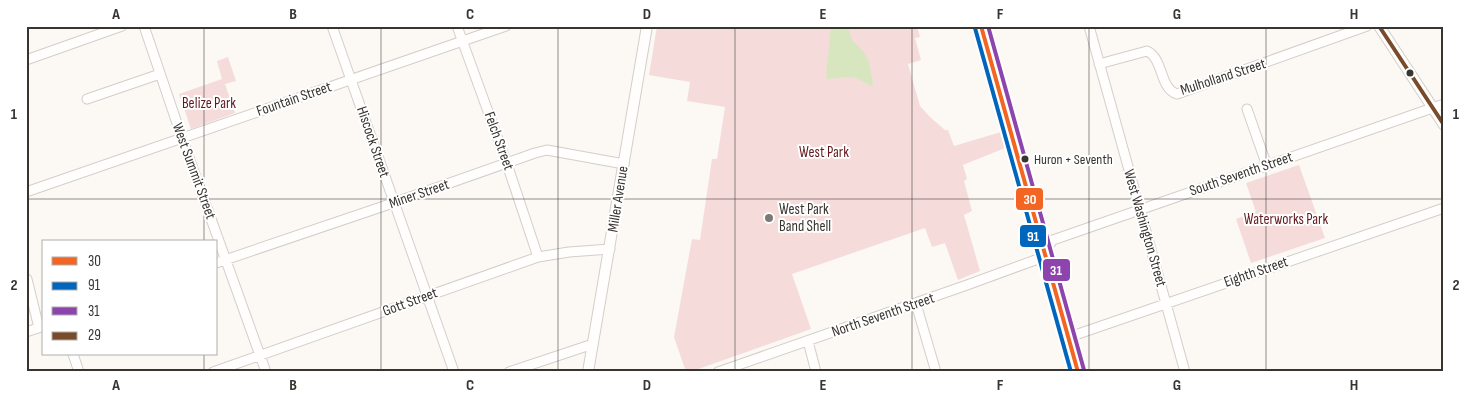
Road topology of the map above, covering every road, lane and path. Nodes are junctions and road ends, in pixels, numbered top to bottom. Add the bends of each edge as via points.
1 (122, 26) edge
2 (144, 26) edge
3 (332, 26) edge
4 (457, 26) edge
5 (506, 26) edge
6 (647, 26) edge
7 (981, 26) edge
8 (1089, 26) edge
9 (1367, 26) edge
10 (1379, 26) edge
11 (463, 42) junction
12 (26, 60) edge
13 (1099, 64) junction
14 (160, 74) junction
15 (351, 79) junction
16 (87, 99) dead end
17 (1444, 104) edge
18 (1432, 108) junction
19 (1247, 109) dead end
20 (1444, 125) edge
21 (182, 138) junction
22 (507, 164) junction
23 (624, 164) junction
24 (1267, 166) junction
25 (26, 192) edge
26 (394, 203) junction
27 (1444, 208) edge
28 (1140, 209) junction
29 (610, 250) junction
30 (1043, 251) junction
31 (538, 257) junction
32 (226, 259) junction
33 (218, 262) edge
34 (27, 279) edge
35 (427, 295) junction
36 (1166, 303) junction
37 (916, 304) junction
38 (41, 327) edge
39 (26, 332) edge
40 (1068, 336) junction
41 (808, 341) junction
42 (593, 344) junction
43 (74, 356) edge
44 (260, 356) junction
45 (79, 372) edge
46 (213, 372) edge
47 (266, 372) edge
48 (454, 372) edge
49 (509, 372) edge
50 (588, 372) edge
51 (718, 372) edge
52 (816, 372) edge
53 (936, 372) edge
54 (1078, 372) edge
55 (1185, 372) edge

1 - 12 street
2 - 14 street, West Summit Street
3 - 15 street, Hiscock Street
4 - 11 street, Felch Street
5 - 11 street, Fountain Street
6 - 23 main road, Miller Avenue
7 - 30 main road
8 - 13 street, West Washington Street
9 - 13 street, Mulholland Street via 1177,94 1168,88 1155,58 1147,51
10 - 18 main road
11 - 15 street, Fountain Street
11 - 22 street, Felch Street
13 - 28 street, West Washington Street
14 - 16 street
14 - 21 street, West Summit Street
15 - 21 street, Fountain Street
15 - 26 street, Hiscock Street
17 - 18 street, South Seventh Street
18 - 20 main road
18 - 24 street, South Seventh Street
19 - 24 street
21 - 25 street, Fountain Street
21 - 32 street, West Summit Street
22 - 23 street, Miner Street via 546,150
22 - 26 street, Miner Street
22 - 31 street, Felch Street
23 - 29 main road, Miller Avenue
24 - 28 street, South Seventh Street
26 - 32 street, Miner Street
26 - 35 street, Hiscock Street
27 - 36 street, Eighth Street
28 - 30 street, South Seventh Street via 1053,240
28 - 36 street, West Washington Street
29 - 31 street, Gott Street
29 - 42 main road, Miller Avenue
30 - 37 street, North Seventh Street via 1038,259
30 - 40 main road
31 - 35 street, Gott Street
32 - 33 street, Miner Street
32 - 44 street, West Summit Street
34 - 38 street
35 - 44 street, Gott Street
35 - 48 street, Hiscock Street
36 - 40 street, Eighth Street
36 - 55 street, West Washington Street
37 - 41 street, North Seventh Street
37 - 53 street
38 - 39 street
40 - 54 main road
41 - 51 street, North Seventh Street
41 - 52 street
42 - 49 street
42 - 50 main road, Miller Avenue
43 - 45 street
44 - 46 street, Gott Street
44 - 47 street, West Summit Street

